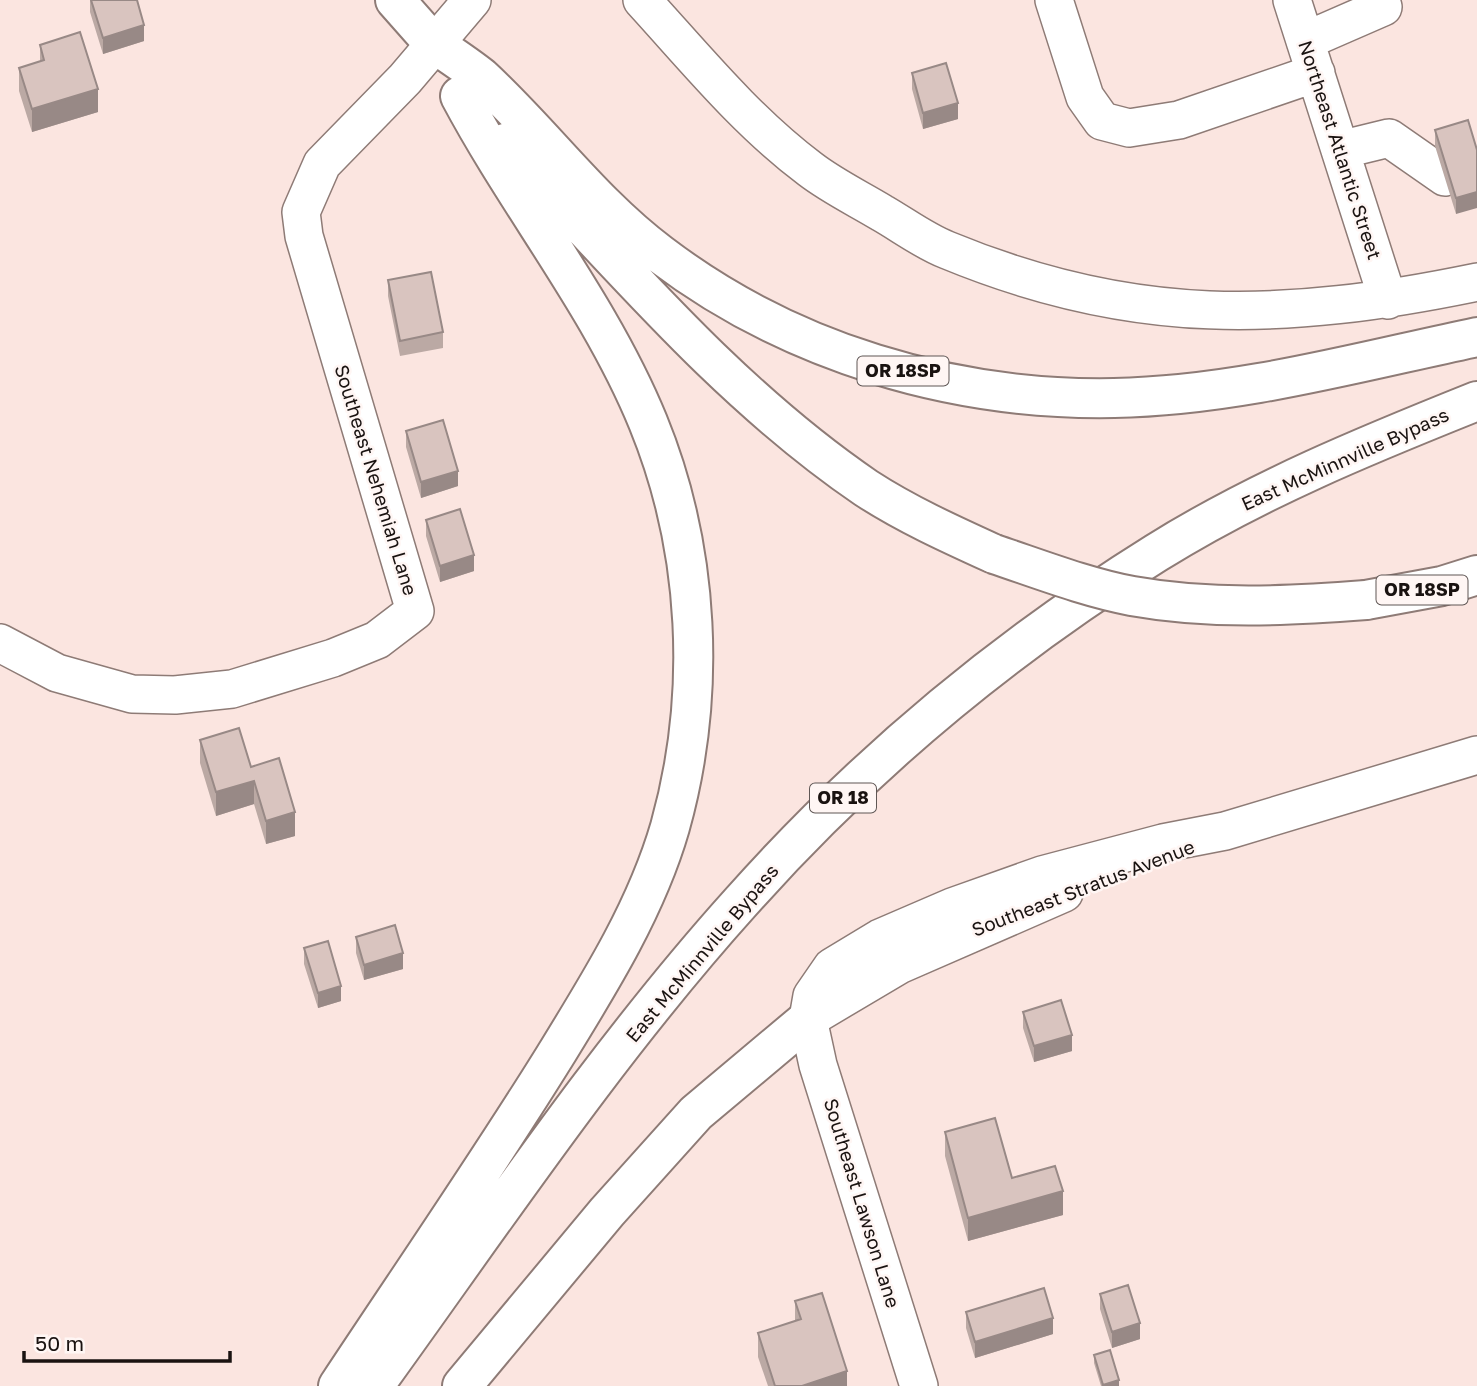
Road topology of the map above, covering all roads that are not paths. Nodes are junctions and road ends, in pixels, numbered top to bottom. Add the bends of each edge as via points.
1 (395, 0) edge
2 (472, 0) edge
3 (642, 0) edge
4 (1054, 0) edge
5 (1292, 0) edge
6 (1390, 2) edge
7 (433, 43) junction
8 (1311, 57) junction
9 (460, 96) junction
10 (1340, 149) junction
11 (1445, 177) edge
12 (1477, 282) edge
13 (1388, 300) junction
14 (1477, 337) edge
15 (1477, 401) edge
16 (1477, 575) edge
17 (0, 643) edge
18 (1477, 755) edge
19 (808, 1019) junction
20 (338, 1386) edge
21 (374, 1386) edge
22 (462, 1386) edge
23 (919, 1386) edge

1 - 7 main road
2 - 7 street
3 - 13 street via 754,122 811,170 944,249 1062,290 1170,309 1275,311
4 - 8 street via 1085,97 1102,121 1129,128 1179,120
5 - 8 street, Northeast Atlantic Street
6 - 8 street
7 - 9 main road, OR 18SP
7 - 14 main road, OR 18SP via 480,77 616,219 660,254 753,316 876,365 980,388 1048,397 1116,398 1247,384
7 - 17 street, Southeast Nehemiah Lane via 405,79 322,164 301,212 304,236 415,611 377,640 333,658 232,689 175,695 132,694 57,673
8 - 10 street, Northeast Atlantic Street
9 - 16 main road, OR 18SP, bridge via 752,399 868,489 925,522 993,554 1131,596 1202,605 1270,607 1366,600
9 - 20 main road via 492,156 616,354 664,464 685,554 695,634 688,746 669,829 642,901 604,976 522,1109
10 - 11 street via 1389,138
10 - 13 street, Northeast Atlantic Street
12 - 13 street
15 - 21 main road, East McMinnville Bypass / OR 18 via 1263,493 1157,552 970,684 874,769 739,904 644,1019
18 - 19 street, Southeast Stratus Avenue via 1225,831 1042,875 952,907 880,938 827,973 812,996
19 - 22 main road via 696,1113
19 - 23 street, Southeast Lawson Lane via 818,1065

